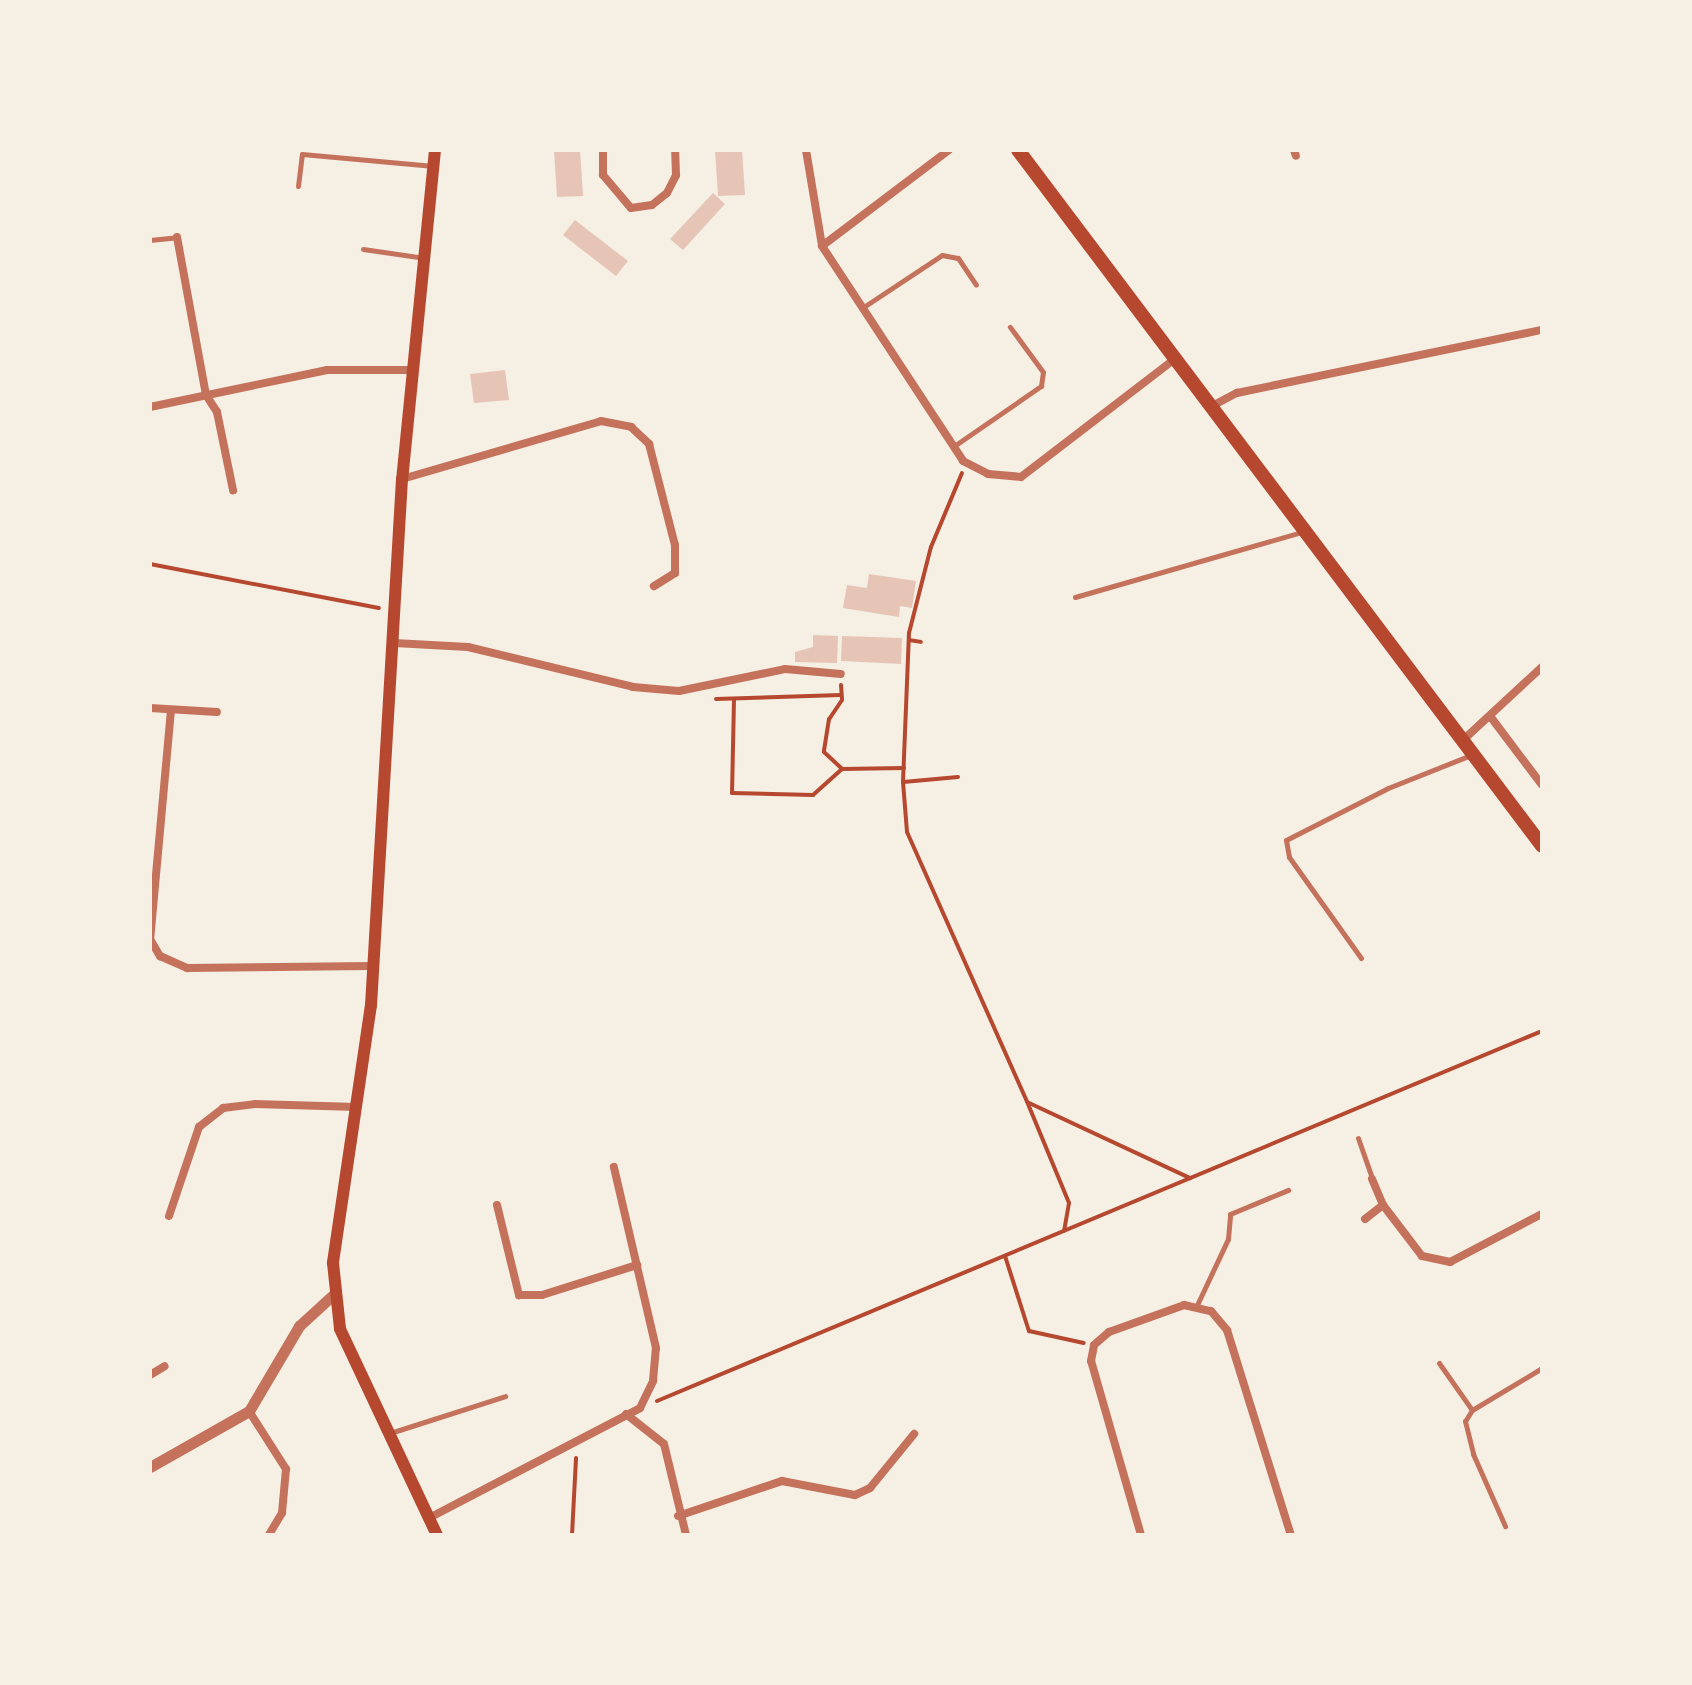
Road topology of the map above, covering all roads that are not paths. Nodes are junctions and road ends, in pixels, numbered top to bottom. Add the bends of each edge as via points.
1 (435, 150) edge
2 (603, 150) edge
3 (675, 150) edge
4 (806, 150) edge
5 (949, 150) edge
6 (1018, 150) edge
7 (434, 166) junction
8 (298, 186) dead end
9 (177, 237) joint
10 (150, 240) edge
11 (822, 246) junction
12 (363, 249) dead end
13 (426, 258) junction
14 (976, 285) dead end
15 (861, 308) junction
16 (1010, 327) dead end
17 (1542, 330) edge
18 (1175, 359) junction
19 (410, 370) junction
20 (206, 395) junction
21 (1214, 405) junction
22 (150, 407) edge
23 (953, 446) junction
24 (402, 479) junction
25 (233, 490) dead end
26 (1305, 531) junction
27 (654, 586) dead end
28 (1075, 597) dead end
29 (394, 643) junction
30 (1542, 667) edge
31 (841, 674) road end
32 (150, 708) edge
33 (171, 710) junction
34 (217, 712) dead end
35 (1490, 716) junction
36 (1462, 741) junction
37 (1472, 755) junction
38 (1542, 785) edge
39 (1542, 846) edge
40 (1361, 958) dead end
41 (371, 966) junction
42 (357, 1107) junction
43 (1358, 1138) dead end
44 (614, 1167) dead end
45 (1372, 1179) joint
46 (1288, 1190) dead end
47 (497, 1205) dead end
48 (1383, 1205) junction
49 (1542, 1215) edge
50 (169, 1216) dead end
51 (1365, 1219) dead end
52 (637, 1265) junction
53 (334, 1294) junction
54 (1196, 1308) junction
55 (1439, 1363) dead end
56 (165, 1366) dead end
57 (1542, 1368) edge
58 (150, 1375) edge
59 (505, 1396) dead end
60 (1472, 1410) junction
61 (249, 1411) junction
62 (626, 1414) junction
63 (389, 1434) junction
64 (914, 1434) dead end
65 (150, 1467) edge
66 (678, 1516) junction
67 (429, 1518) junction
68 (1505, 1526) dead end
69 (269, 1535) edge
70 (437, 1535) edge
71 (686, 1535) edge
72 (1141, 1535) edge
73 (1291, 1535) edge

1 - 7 main road
2 - 3 street via 603,175 631,208 652,205 667,193 676,175
4 - 11 street
5 - 11 street
6 - 18 main road
7 - 8 lane via 302,154
7 - 13 main road
9 - 10 lane
9 - 20 street
11 - 15 street
12 - 13 lane
13 - 19 main road
14 - 15 lane via 958,258 942,255
15 - 23 street
16 - 23 lane via 1043,372 1041,386
17 - 21 street via 1237,393
18 - 21 main road
18 - 23 street via 1021,477 988,474 966,463
19 - 20 street via 327,370
19 - 24 main road
20 - 22 street
20 - 25 street via 217,412
21 - 26 main road
24 - 27 street via 601,421 631,427 649,444 675,545 675,573
24 - 29 main road
26 - 28 lane
26 - 36 main road
29 - 31 street via 468,647 633,687 690,688 785,669
29 - 41 main road
30 - 35 street
32 - 33 street
33 - 34 street
33 - 41 street via 150,939 160,956 187,968
35 - 36 street
35 - 38 street
36 - 37 main road
37 - 39 main road
37 - 40 lane via 1388,788 1286,840 1289,857
41 - 42 main road
42 - 50 street via 223,1108 199,1127
42 - 53 main road via 333,1263
43 - 45 lane
44 - 52 street
45 - 48 street
46 - 54 lane via 1230,1214 1228,1239
47 - 52 street via 519,1295 542,1295
48 - 49 street via 1422,1256 1450,1262
48 - 51 street
52 - 62 street via 656,1348 653,1381 640,1408
53 - 61 street via 299,1326
53 - 63 main road via 340,1329
54 - 72 street via 1169,1310 1109,1332 1094,1345 1091,1361
54 - 73 street via 1211,1311 1227,1330
55 - 60 lane
56 - 58 street
57 - 60 lane
59 - 63 lane
60 - 68 lane via 1465,1421 1473,1454
61 - 65 street
61 - 69 street via 286,1469 282,1513
62 - 66 street via 664,1444
62 - 67 street
63 - 67 main road
64 - 66 street via 870,1488 855,1495 782,1481
66 - 71 street
67 - 70 main road

